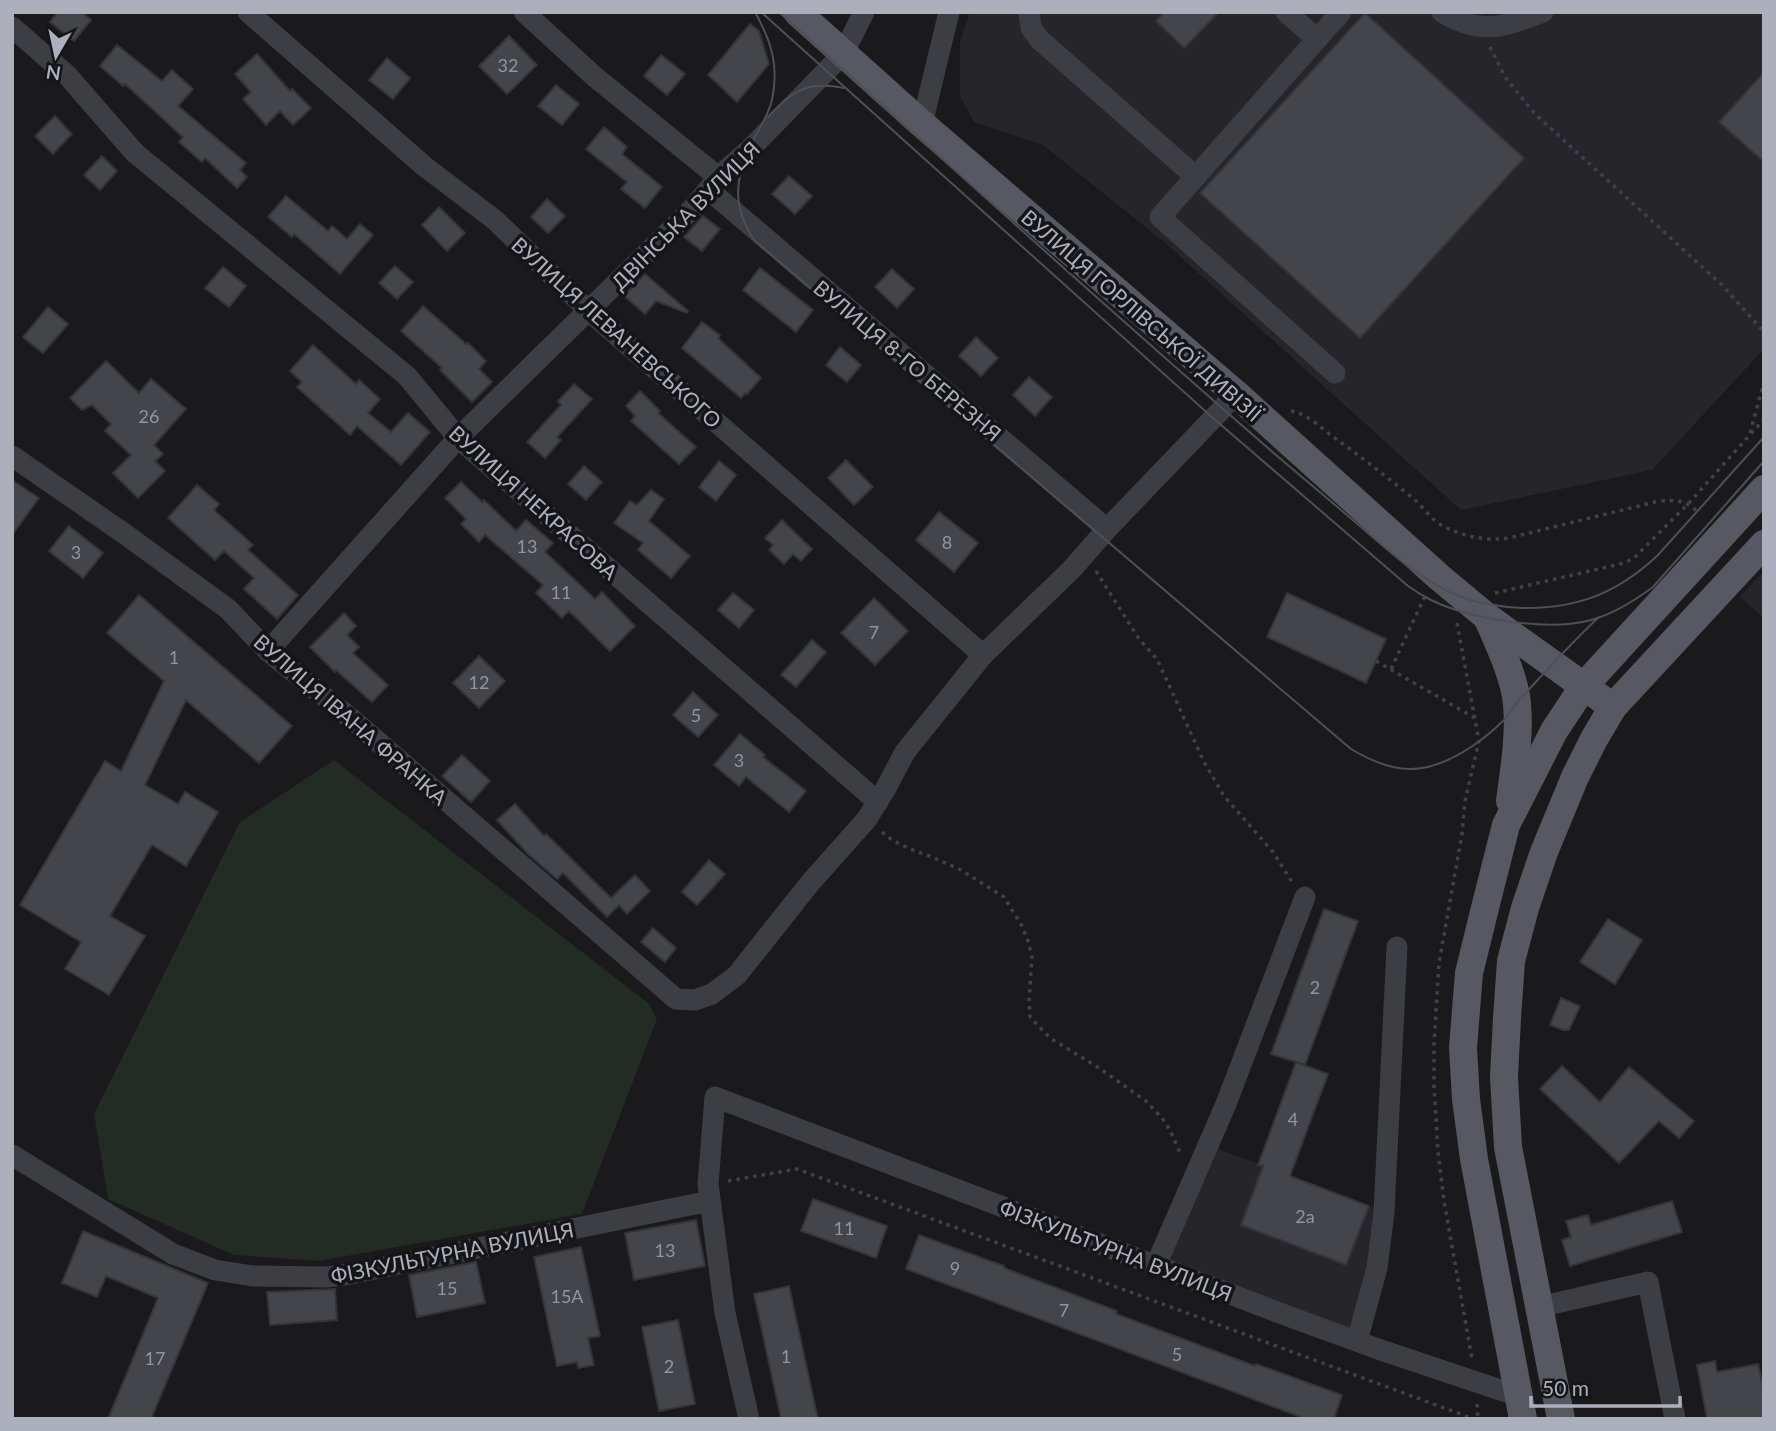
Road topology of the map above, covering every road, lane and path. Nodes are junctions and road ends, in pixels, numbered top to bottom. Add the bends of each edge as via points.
1 (248, 12) edge
2 (524, 12) edge
3 (797, 12) edge
4 (864, 12) edge
5 (949, 12) edge
6 (1029, 12) edge
7 (1286, 12) edge
8 (1340, 12) edge
9 (1442, 12) edge
10 (1543, 12) edge
11 (12, 27) edge
12 (1317, 39) junction
13 (1490, 47) dead end
14 (843, 54) junction
15 (922, 124) junction
16 (1196, 177) junction
17 (713, 183) junction
18 (589, 311) junction
19 (1764, 332) edge
20 (1335, 373) dead end
21 (1764, 383) edge
22 (1235, 393) junction
23 (1263, 418) junction
24 (1764, 419) edge
25 (1750, 435) junction
26 (458, 438) junction
27 (12, 456) edge
28 (1764, 489) edge
29 (1688, 504) junction
30 (1697, 511) dead end
31 (1107, 529) junction
32 (1764, 544) edge
33 (1085, 554) junction
34 (1439, 577) junction
35 (1464, 598) junction
36 (1487, 617) junction
37 (268, 651) junction
38 (983, 656) junction
39 (1376, 661) dead end
40 (1391, 669) junction
41 (1583, 687) junction
42 (1613, 707) junction
43 (1475, 718) junction
44 (1479, 741) dead end
45 (873, 810) junction
46 (1506, 825) junction
47 (1305, 897) joint
48 (1397, 947) dead end
49 (12, 1155) edge
50 (1193, 1181) junction
51 (709, 1193) junction
52 (1156, 1265) junction
53 (1539, 1307) junction
54 (1357, 1341) junction
55 (1520, 1407) edge
56 (749, 1419) edge
57 (1474, 1419) edge
58 (1561, 1419) edge
59 (1675, 1419) edge

1 - 18 street, ВУЛИЦЯ ЛЕВАНЕВСЬКОГО via 424,166 495,220
2 - 17 street, ВУЛИЦЯ 8-ГО БЕРЕЗНЯ
3 - 14 main road, ВУЛИЦЯ ГОРЛІВСЬКОЇ ДИВІЗІЇ
4 - 14 street, ДВІНСЬКА ВУЛИЦЯ
5 - 15 street
6 - 16 street via 1031,28 1040,40
7 - 12 street
8 - 12 street
9 - 10 street via 1457,21 1499,27
11 - 26 street, ВУЛИЦЯ НЕКРАСОВА via 67,75 135,153 407,376
12 - 16 street
13 - 19 path via 1505,77 1534,113 1723,285
14 - 15 main road, ВУЛИЦЯ ГОРЛІВСЬКОЇ ДИВІЗІЇ
14 - 17 street, ДВІНСЬКА ВУЛИЦЯ
15 - 22 main road, ВУЛИЦЯ ГОРЛІВСЬКОЇ ДИВІЗІЇ
16 - 20 street via 1160,217
17 - 18 street, ДВІНСЬКА ВУЛИЦЯ
17 - 31 street, ВУЛИЦЯ 8-ГО БЕРЕЗНЯ
18 - 26 street, ДВІНСЬКА ВУЛИЦЯ
18 - 38 street, ВУЛИЦЯ ЛЕВАНЕВСЬКОГО
21 - 25 path
22 - 23 main road, ВУЛИЦЯ ГОРЛІВСЬКОЇ ДИВІЗІЇ
22 - 31 street
23 - 29 path via 1294,411 1307,417 1439,523 1474,537 1509,538 1659,501
23 - 34 main road, ВУЛИЦЯ ГОРЛІВСЬКОЇ ДИВІЗІЇ
24 - 25 path
25 - 29 path
26 - 37 street, ДВІНСЬКА ВУЛИЦЯ
26 - 45 street, ВУЛИЦЯ НЕКРАСОВА
27 - 37 street, ВУЛИЦЯ ІВАНА ФРАНКА via 228,609
28 - 41 main road
29 - 30 path
29 - 35 path via 1624,563
31 - 33 street
32 - 42 main road
33 - 38 street
33 - 47 path via 1139,639 1157,659 1224,796
34 - 35 main road, ВУЛИЦЯ ГОРЛІВСЬКОЇ ДИВІЗІЇ
34 - 40 path via 1421,603
35 - 36 main road, ВУЛИЦЯ ГОРЛІВСЬКОЇ ДИВІЗІЇ
35 - 43 path via 1454,609
36 - 41 main road, ВУЛИЦЯ ГОРЛІВСЬКОЇ ДИВІЗІЇ
36 - 46 main road via 1517,702 1518,731
37 - 45 street, ВУЛИЦЯ ІВАНА ФРАНКА via 676,999 695,1000 712,994 737,975
38 - 45 street via 905,752
39 - 40 path
40 - 43 path
41 - 42 main road, ВУЛИЦЯ ГОРЛІВСЬКОЇ ДИВІЗІЇ
41 - 46 main road via 1554,731
42 - 53 main road via 1575,778 1544,852 1511,961 1504,1077 1508,1147
43 - 44 path
45 - 50 path via 892,840 961,870 1004,897 1022,926 1032,957 1030,1017 1050,1038 1146,1101 1170,1130
46 - 55 main road via 1469,973 1463,1048 1474,1160
47 - 50 street
48 - 54 street via 1384,1212 1377,1268
49 - 51 street, ФІЗКУЛЬТУРНА ВУЛИЦЯ via 173,1254 215,1270 253,1276 350,1274
50 - 52 street
51 - 52 street, ФІЗКУЛЬТУРНА ВУЛИЦЯ via 715,1097
51 - 56 street via 725,1313
51 - 57 path via 797,1169
52 - 54 street, ФІЗКУЛЬТУРНА ВУЛИЦЯ
53 - 58 main road
53 - 59 street via 1648,1282
54 - 55 street, ФІЗКУЛЬТУРНА ВУЛИЦЯ

